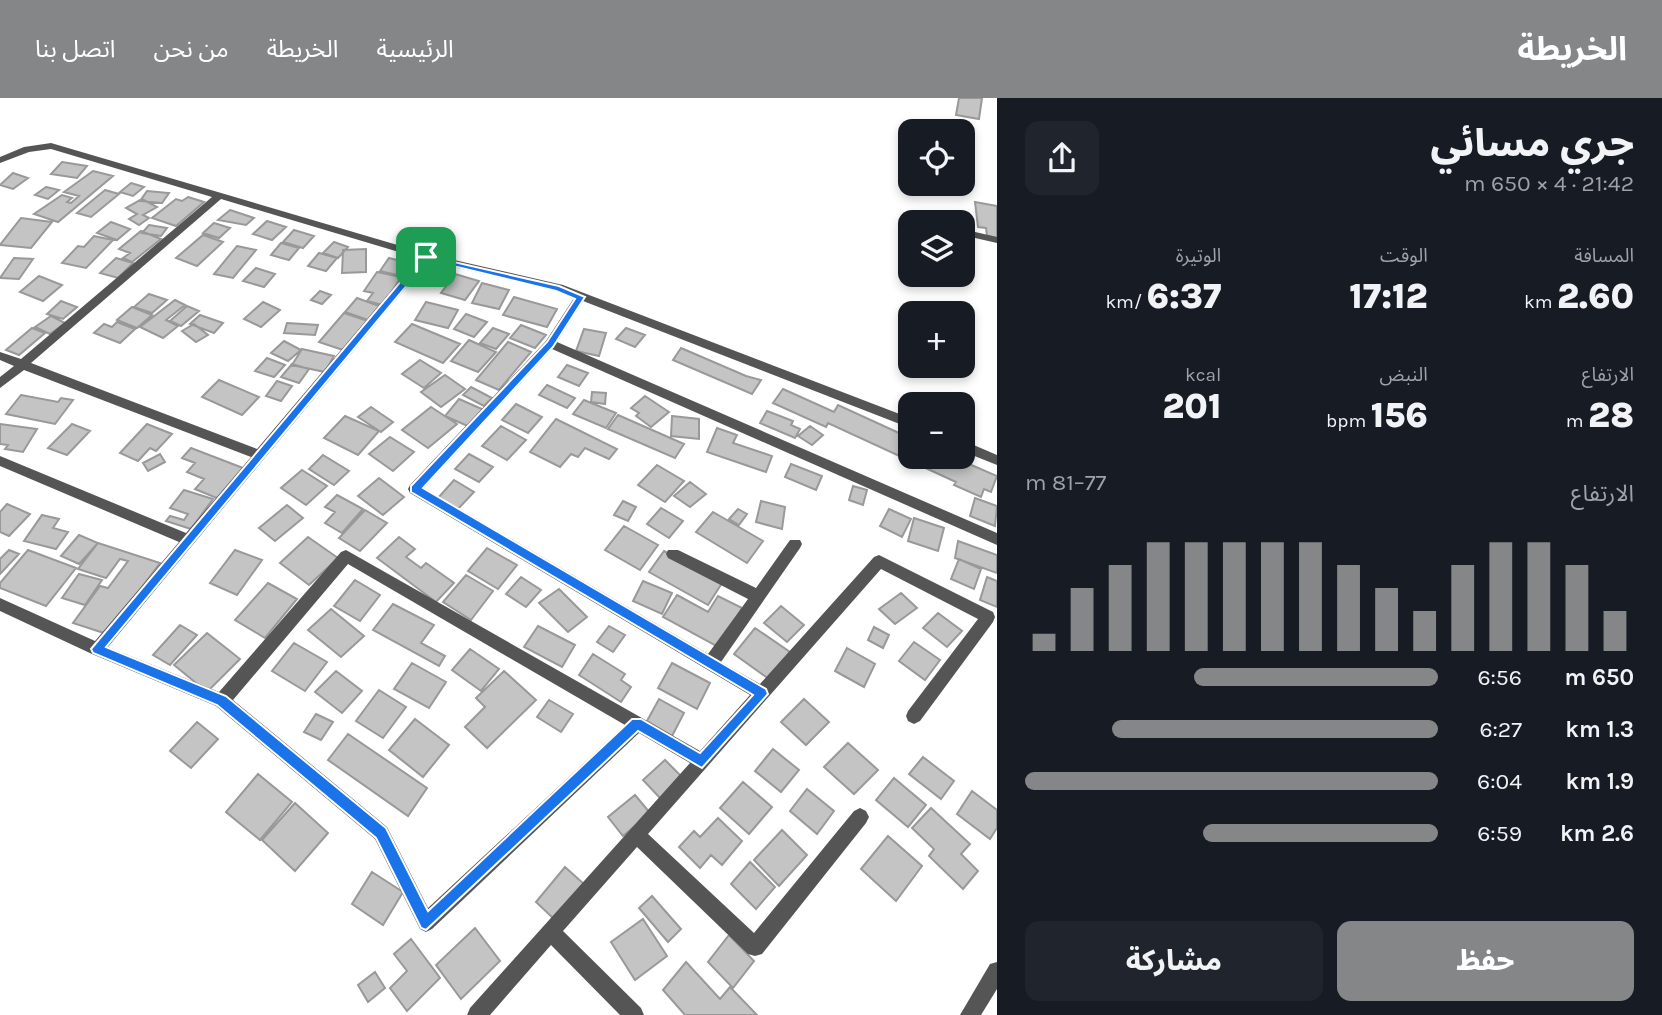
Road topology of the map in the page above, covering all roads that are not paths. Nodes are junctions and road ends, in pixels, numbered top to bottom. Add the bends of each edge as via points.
1 (0, 160) edge
2 (220, 195) junction
3 (975, 235) edge
4 (997, 240) edge
5 (426, 257) junction
6 (580, 297) junction
7 (550, 344) junction
8 (0, 356) edge
9 (24, 366) junction
10 (0, 384) edge
11 (898, 418) edge
12 (975, 451) edge
13 (260, 455) junction
14 (997, 460) edge
15 (0, 461) edge
16 (997, 538) edge
17 (189, 540) junction
18 (795, 544) dead end
19 (673, 554) dead end
20 (759, 597) junction
21 (0, 604) edge
22 (97, 649) junction
23 (712, 663) junction
24 (762, 694) junction
25 (222, 701) junction
26 (914, 716) dead end
27 (637, 724) junction
28 (702, 761) junction
29 (860, 817) dead end
30 (637, 835) junction
31 (551, 932) junction
32 (997, 971) edge
33 (477, 1015) edge
34 (634, 1015) edge
35 (971, 1015) edge

1 - 2 street via 51,146
2 - 5 street
2 - 9 street
3 - 4 street
5 - 6 street
5 - 13 street
6 - 7 street
6 - 11 street
7 - 16 street
7 - 23 street via 415,489
8 - 9 street
9 - 10 street
9 - 13 street
12 - 14 street
13 - 17 street
15 - 17 street
17 - 22 street
18 - 20 street
19 - 20 street
20 - 23 street
21 - 22 street
22 - 25 street
23 - 24 street
24 - 26 street via 879,561 988,618
24 - 28 street
25 - 27 street via 346,556
25 - 27 street via 381,833 426,923
27 - 28 street
28 - 30 street
29 - 30 street via 755,947
30 - 31 street
31 - 33 street
31 - 34 street
32 - 35 street

